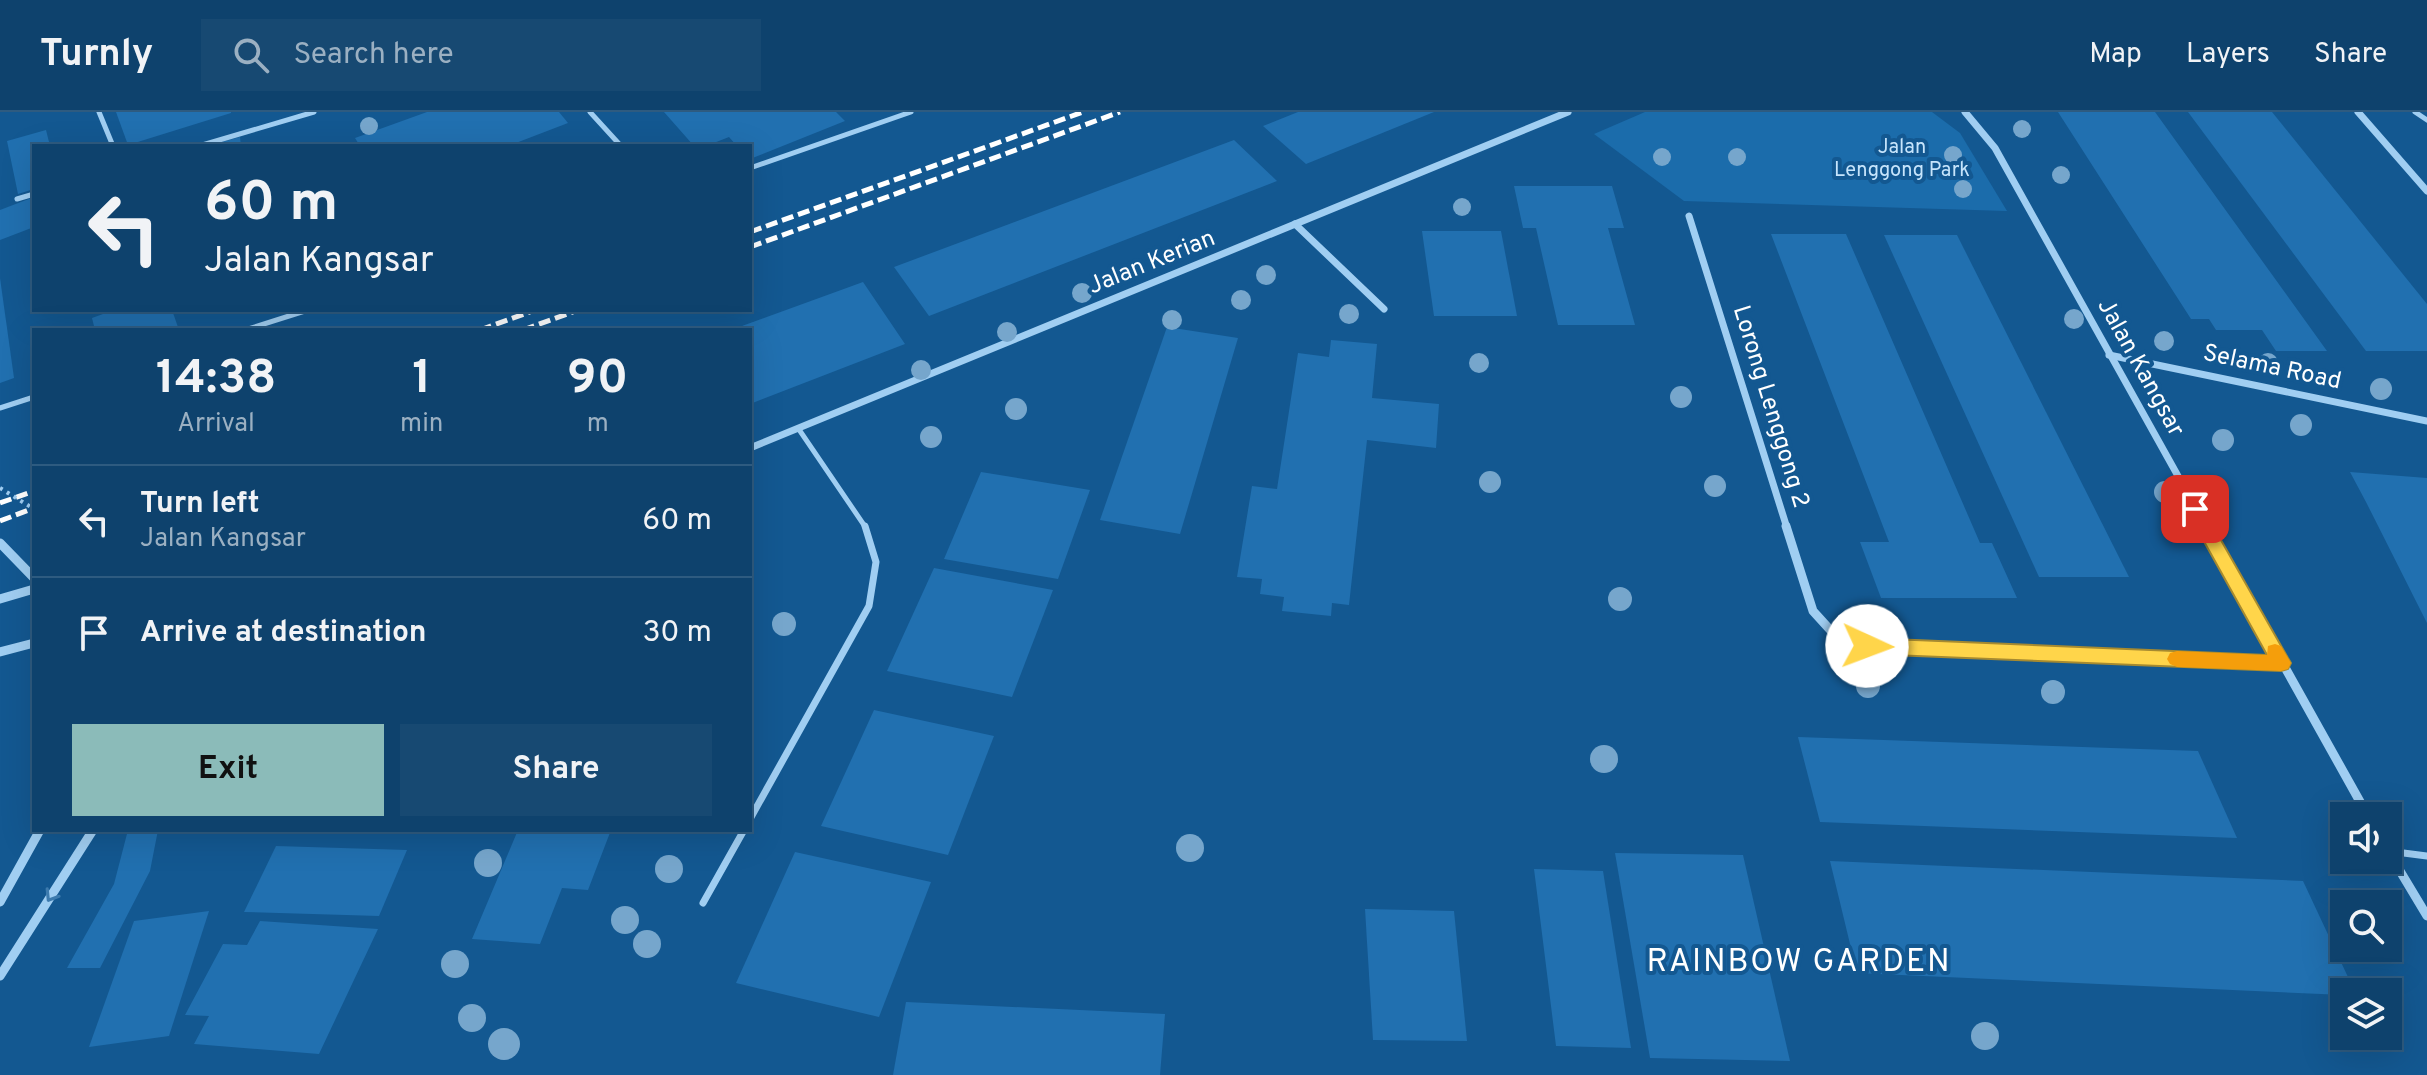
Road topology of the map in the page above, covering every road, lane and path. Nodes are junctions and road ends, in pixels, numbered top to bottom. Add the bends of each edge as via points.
1 (99, 112) edge
2 (314, 112) edge
3 (590, 112) edge
4 (911, 112) edge
5 (1568, 112) edge
6 (1965, 112) edge
7 (2358, 112) edge
8 (2415, 112) edge
9 (2427, 120) edge
10 (112, 144) edge
11 (206, 144) edge
12 (619, 144) edge
13 (752, 167) edge
14 (2427, 191) edge
15 (32, 195) edge
16 (17, 199) dead end
17 (1689, 216) dead end
18 (1295, 224) junction
19 (1384, 309) dead end
20 (302, 312) edge
21 (251, 328) edge
22 (2109, 355) junction
23 (32, 398) edge
24 (0, 408) edge
25 (2427, 421) edge
26 (798, 428) junction
27 (752, 447) edge
28 (0, 488) edge
29 (32, 508) edge
30 (0, 543) edge
31 (32, 576) edge
32 (32, 590) edge
33 (0, 599) edge
34 (32, 644) edge
35 (0, 652) edge
36 (2281, 663) junction
37 (2360, 802) edge
38 (752, 815) edge
39 (39, 832) edge
40 (92, 832) edge
41 (743, 832) edge
42 (2402, 853) edge
43 (2427, 856) edge
44 (2402, 874) edge
45 (0, 902) edge
46 (703, 903) dead end
47 (2427, 916) edge
48 (0, 976) edge

1 - 10 lane
2 - 11 lane
3 - 12 lane
4 - 13 lane
5 - 18 street, Jalan Kerian
6 - 22 street, Jalan Kangsar via 1995,148
7 - 14 street
8 - 9 lane
15 - 16 lane
17 - 36 street, Lorong Lenggong 2 via 1813,611 1833,633 1867,646
18 - 19 street
18 - 26 street, Jalan Kerian
20 - 21 lane
22 - 25 street, Selama Road
22 - 36 street, Jalan Kangsar
23 - 24 lane
26 - 27 street, Jalan Kerian
26 - 38 lane via 861,520 876,555 875,578 869,606
28 - 29 path, bridge
30 - 31 street
32 - 33 street
34 - 35 street
36 - 37 street, Jalan Kangsar
39 - 45 street
40 -> 48 street
41 - 46 lane
42 - 43 lane
44 - 47 street

